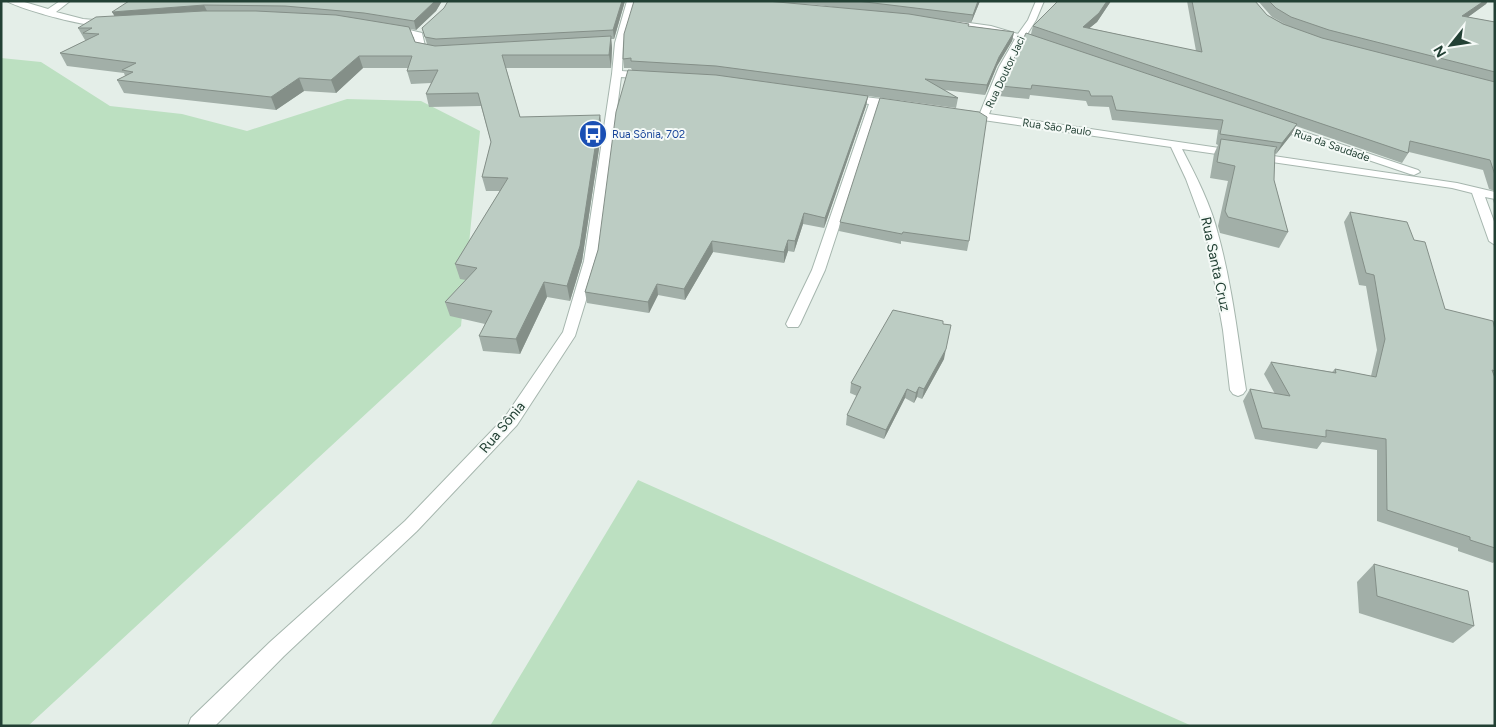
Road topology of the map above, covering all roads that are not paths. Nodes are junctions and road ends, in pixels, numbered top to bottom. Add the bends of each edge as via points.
1 (11, 1) edge
2 (66, 1) edge
3 (631, 1) edge
4 (1040, 1) edge
5 (48, 13) junction
6 (935, 22) edge
7 (116, 25) edge
8 (385, 28) edge
9 (1022, 37) junction
10 (1056, 49) edge
11 (446, 53) edge
12 (617, 74) junction
13 (657, 77) edge
14 (838, 97) edge
15 (875, 101) junction
16 (914, 107) edge
17 (954, 112) edge
18 (983, 117) junction
19 (1268, 123) edge
20 (1174, 143) junction
21 (1453, 185) junction
22 (1477, 192) junction
23 (1495, 196) edge
24 (1495, 241) edge
25 (793, 324) dead end
26 (1238, 390) dead end
27 (199, 726) edge

1 - 5 street
2 - 5 street
3 - 12 street, Rua Sônia via 614,44
4 - 9 street, Rua Doutor Jaci
5 - 7 street via 82,22
6 - 9 street via 991,29
8 - 11 street via 422,32 418,40 422,50
9 - 10 street
9 - 18 street, Rua Doutor Jaci via 1004,67
12 - 13 street
12 - 27 street, Rua Sônia via 591,261 570,334 511,421 411,526
14 - 15 street
15 - 16 street
15 - 25 street via 842,196 826,255
17 - 18 street, Rua São Paulo
18 - 20 street, Rua São Paulo
19 - 21 street, Rua da Saudade
20 - 21 street, Rua São Paulo
20 - 26 street, Rua Santa Cruz via 1192,179 1212,233
21 - 22 street, Rua São Paulo
22 - 23 street, Rua São Paulo
22 - 24 street

